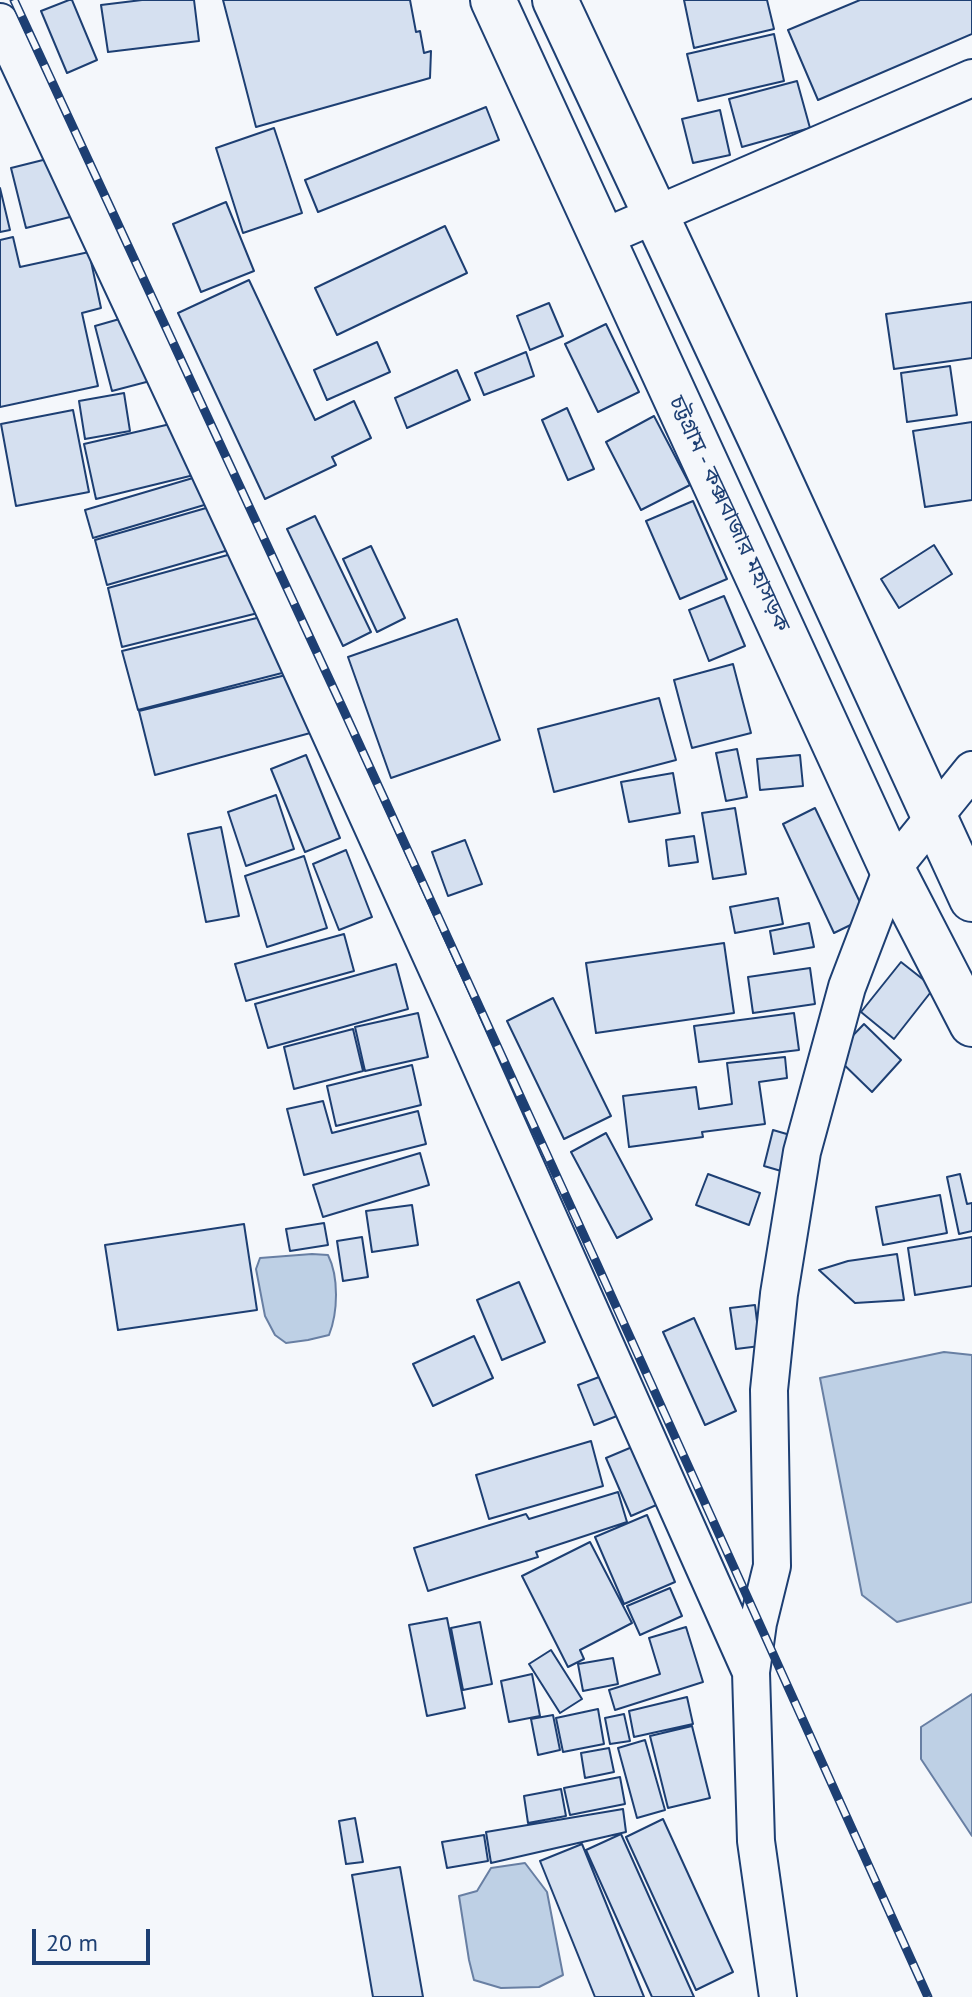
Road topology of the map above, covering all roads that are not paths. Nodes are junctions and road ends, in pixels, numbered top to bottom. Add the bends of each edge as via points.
1 (493, 0) edge
2 (555, 0) edge
3 (0, 22) edge
4 (972, 78) edge
5 (656, 214) junction
6 (602, 238) junction
7 (972, 770) edge
8 (934, 816) junction
9 (892, 869) junction
10 (972, 899) edge
11 (972, 1024) edge
12 (751, 1672) junction
13 (778, 1997) edge

1 - 6 highway, চট্টগ্রাম - কক্সবাজার মহাসড়ক
2 - 5 highway
3 - 12 street via 280,621
4 - 5 street
5 - 6 street
5 - 8 highway
6 - 9 highway, চট্টগ্রাম - কক্সবাজার মহাসড়ক
7 - 8 street
8 - 9 street
8 - 10 highway
9 - 11 highway, চট্টগ্রাম - কক্সবাজার মহাসড়ক
9 - 12 street via 847,987 802,1152 769,1390 772,1566
12 - 13 street via 756,1841

